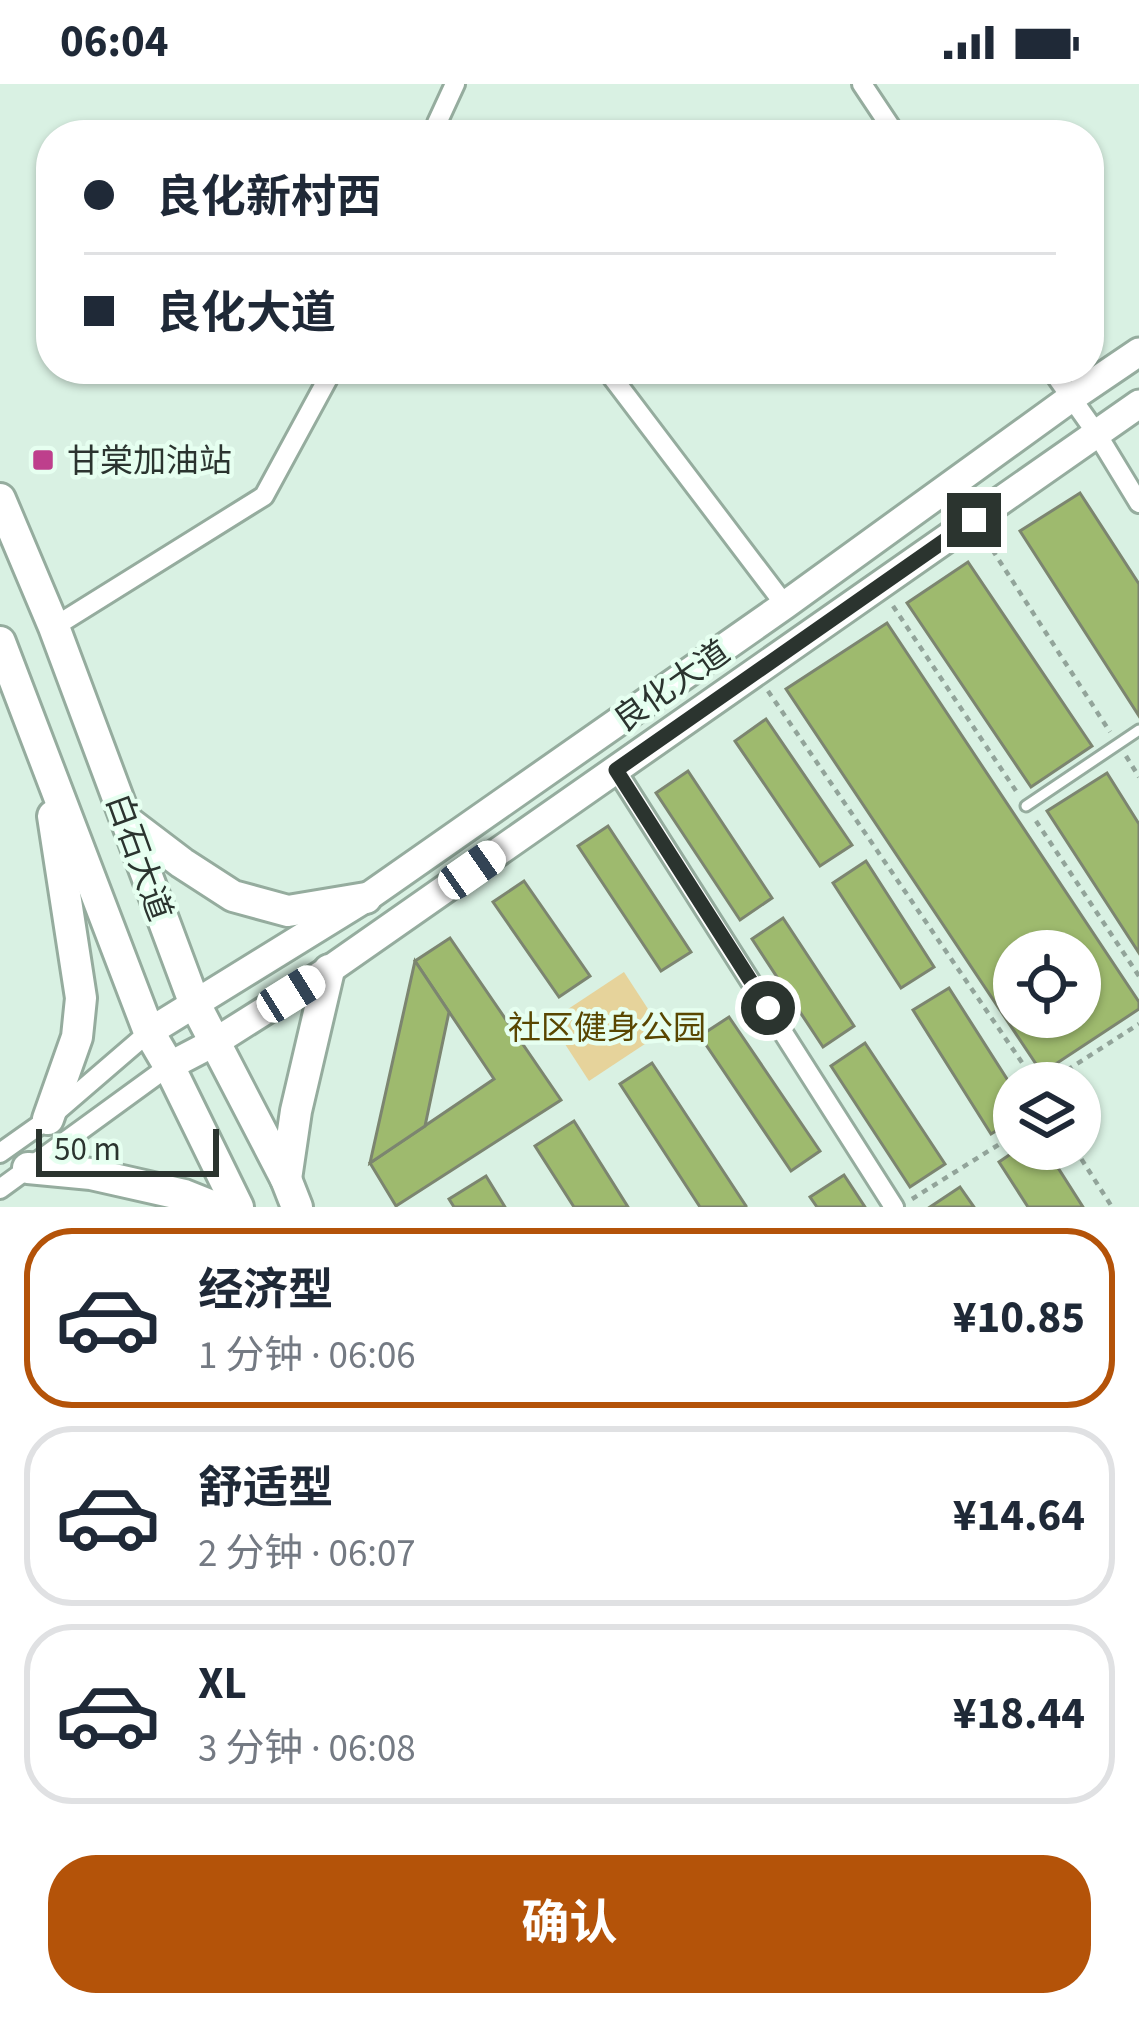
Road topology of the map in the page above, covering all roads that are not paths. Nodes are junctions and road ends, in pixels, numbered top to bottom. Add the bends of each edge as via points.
1 (454, 84) edge
2 (862, 84) edge
3 (439, 120) edge
4 (886, 120) edge
5 (1139, 352) edge
6 (1104, 376) edge
7 (325, 384) edge
8 (617, 384) edge
9 (1062, 384) edge
10 (1092, 384) edge
11 (1071, 398) junction
12 (1139, 404) edge
13 (1097, 434) junction
14 (0, 499) edge
15 (1139, 503) edge
16 (785, 605) junction
17 (54, 627) junction
18 (0, 642) edge
19 (1139, 730) edge
20 (44, 757) junction
21 (616, 770) junction
22 (1025, 806) road end
23 (127, 821) junction
24 (366, 898) junction
25 (329, 970) junction
26 (194, 1002) junction
27 (149, 1032) junction
28 (215, 1042) junction
29 (169, 1066) junction
30 (49, 1118) junction
31 (0, 1153) edge
32 (28, 1168) junction
33 (0, 1189) edge
34 (292, 1193) edge
35 (214, 1207) edge
36 (238, 1207) edge
37 (897, 1207) edge

1 - 3 street
2 - 4 street
5 - 6 street, 良化大道
7 - 17 street via 264,496
8 - 16 street
9 - 11 street
10 - 11 street, 良化大道
11 - 13 street
11 - 16 street, 良化大道
12 - 13 street, 良化大道
13 - 15 street
13 - 21 street, 良化大道
14 - 17 main road, 白石大道
16 - 24 street, 良化大道
17 - 23 main road, 白石大道
18 - 20 main road, 白石大道
19 - 22 lane
20 - 27 main road, 白石大道
20 - 30 main road via 81,998 77,1037
21 - 25 street, 良化大道
21 - 37 street
23 - 24 main road via 233,896 288,910
23 - 26 main road, 白石大道
24 - 26 street, 良化大道
25 - 28 street, 良化大道
25 - 34 main road via 296,1111
26 - 27 street, 良化大道
26 - 28 main road, 白石大道
27 - 29 main road, 白石大道
27 - 30 street
28 - 29 street, 良化大道
28 - 34 main road, 白石大道
29 - 32 street
29 - 36 main road, 白石大道
30 - 31 street
32 - 33 street
32 - 35 main road via 91,1174

